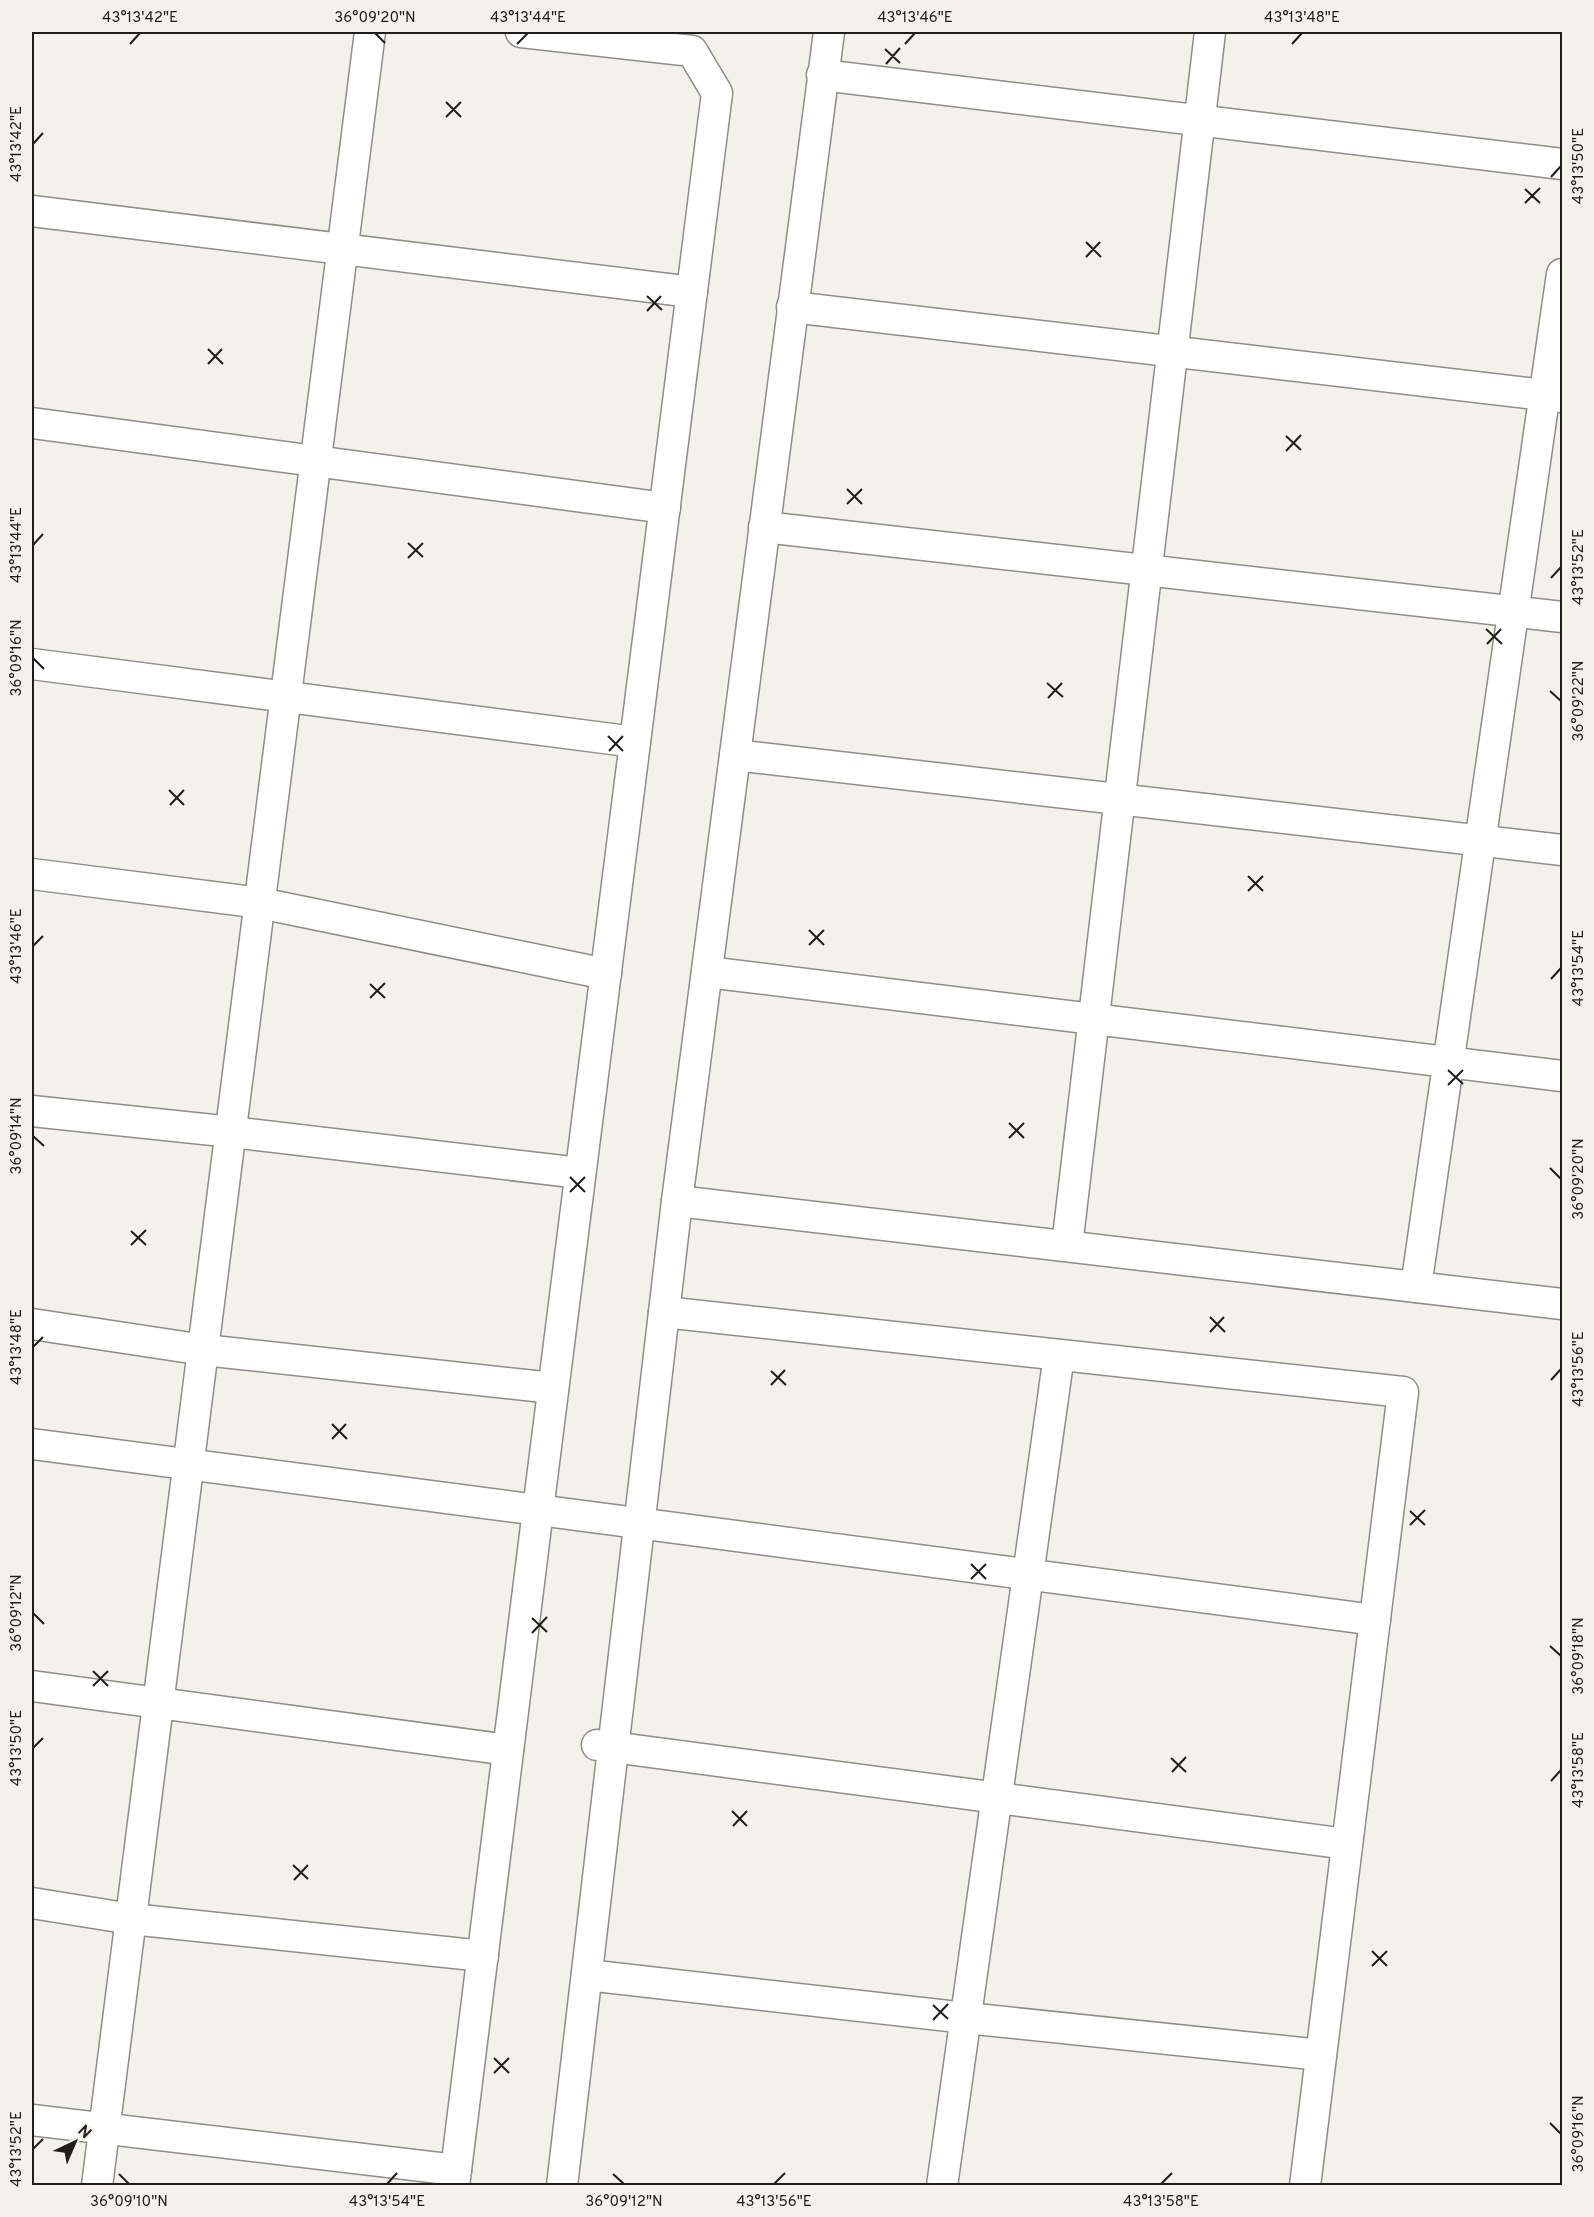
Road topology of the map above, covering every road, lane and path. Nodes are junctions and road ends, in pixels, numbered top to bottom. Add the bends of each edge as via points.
1 (370, 32) edge
2 (521, 32) edge
3 (828, 32) edge
4 (1210, 32) edge
5 (822, 75) junction
6 (1200, 120) junction
7 (1563, 164) edge
8 (32, 211) edge
9 (342, 249) junction
10 (1563, 274) edge
11 (692, 292) junction
12 (792, 307) junction
13 (1172, 352) junction
14 (1554, 396) edge
15 (32, 423) edge
16 (316, 461) junction
17 (664, 508) junction
18 (764, 527) junction
19 (1146, 571) junction
20 (1514, 612) junction
21 (1563, 617) edge
22 (32, 664) edge
23 (286, 697) junction
24 (635, 742) junction
25 (735, 755) junction
26 (1119, 799) junction
27 (1480, 840) junction
28 (1563, 850) edge
29 (32, 874) edge
30 (260, 903) junction
31 (707, 972) junction
32 (606, 975) junction
33 (1094, 1019) junction
34 (1449, 1062) junction
35 (1563, 1076) edge
36 (32, 1111) edge
37 (232, 1132) junction
38 (580, 1173) junction
39 (677, 1201) junction
40 (1066, 1246) junction
41 (1416, 1287) junction
42 (1563, 1304) edge
43 (664, 1312) junction
44 (32, 1324) edge
45 (204, 1350) junction
46 (1059, 1355) junction
47 (553, 1388) junction
48 (32, 1444) edge
49 (190, 1464) junction
50 (538, 1510) junction
51 (639, 1522) junction
52 (1028, 1574) junction
53 (1375, 1620) junction
54 (32, 1686) edge
55 (159, 1703) junction
56 (605, 1746) junction
57 (508, 1750) junction
58 (996, 1798) junction
59 (1347, 1845) junction
60 (32, 1903) edge
61 (131, 1919) junction
62 (483, 1956) junction
63 (586, 1975) junction
64 (966, 2018) junction
65 (1321, 2055) junction
66 (32, 2120) edge
67 (105, 2128) junction
68 (455, 2178) edge
69 (97, 2186) edge
70 (562, 2186) edge
71 (942, 2186) edge
72 (1305, 2186) edge

1 - 9 street
2 - 11 street via 693,51 717,93
3 - 5 street
4 - 6 street
5 - 6 street
5 - 12 street
6 - 7 street
6 - 13 street
8 - 9 street
9 - 11 street
9 - 16 street
10 - 14 street
11 - 17 street
12 - 13 street
12 - 18 street
13 - 14 street
13 - 19 street
14 - 20 street
15 - 16 street
16 - 17 street
16 - 23 street
17 - 24 street
18 - 19 street
18 - 25 street
19 - 20 street
19 - 26 street
20 - 21 street
20 - 27 street
22 - 23 street
23 - 24 street
23 - 30 street
24 - 32 street
25 - 26 street
25 - 31 street
26 - 27 street
26 - 33 street
27 - 28 street
27 - 34 street
29 - 30 street
30 - 32 street
30 - 37 street
31 - 33 street
31 - 39 street
32 - 38 street
33 - 34 street
33 - 40 street
34 - 35 street
34 - 41 street
36 - 37 street
37 - 38 street
37 - 45 street
38 - 47 street
39 - 40 street
39 - 43 street
40 - 41 street
41 - 42 street
43 - 46 street
43 - 51 street
44 - 45 street
45 - 47 street
45 - 49 street
46 - 52 street
46 - 53 street via 1403,1392
47 - 50 street
48 - 49 street
49 - 50 street
49 - 55 street
50 - 51 street
50 - 57 street
51 - 52 street
51 - 56 street
52 - 53 street
52 - 58 street
53 - 59 street
54 - 55 street
55 - 57 street
55 - 61 street
56 - 58 street
56 - 63 street
57 - 62 street
58 - 59 street
58 - 64 street
59 - 65 street
60 - 61 street
61 - 62 street
61 - 67 street
62 - 68 street
63 - 64 street
63 - 70 street
64 - 65 street
64 - 71 street
65 - 72 street
66 - 67 street
67 - 68 street
67 - 69 street

